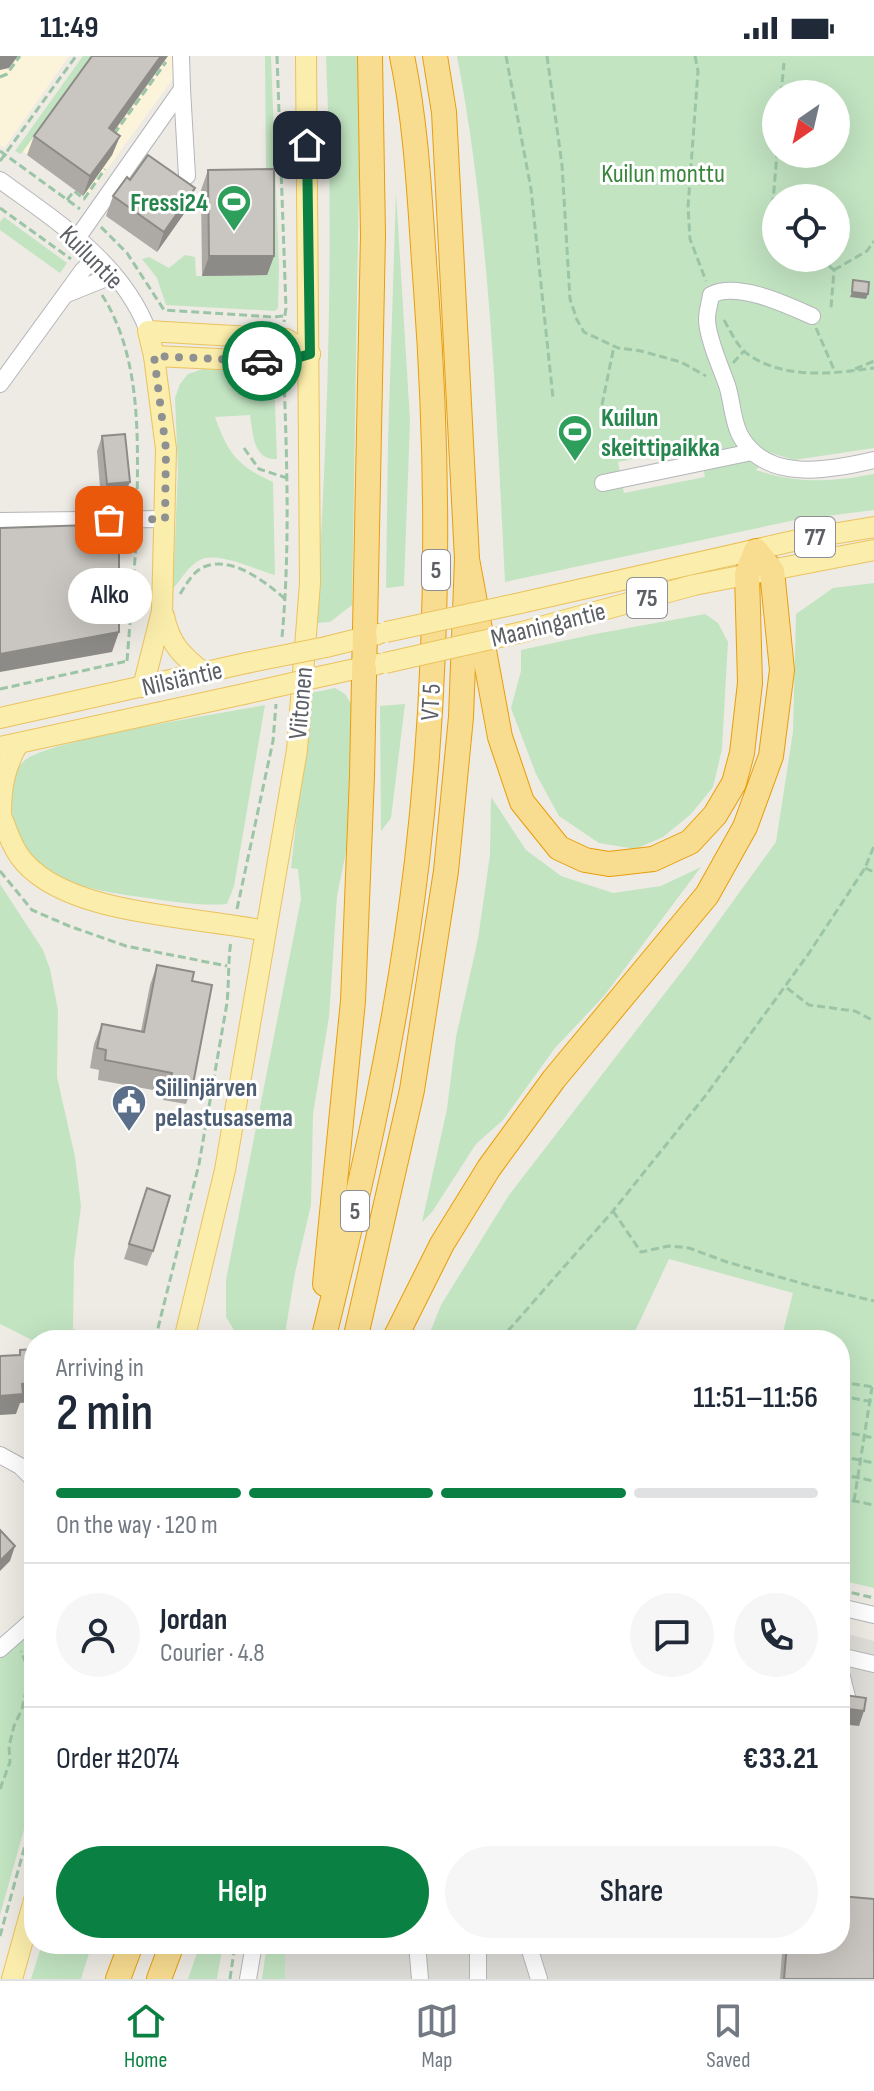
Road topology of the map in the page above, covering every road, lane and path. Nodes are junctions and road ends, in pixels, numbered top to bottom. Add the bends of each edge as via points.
1 (20, 56) edge
2 (76, 56) edge
3 (306, 56) edge
4 (370, 56) edge
5 (402, 56) edge
6 (435, 56) edge
7 (506, 56) edge
8 (547, 56) edge
9 (695, 56) edge
10 (174, 58) edge
11 (784, 63) dead end
12 (0, 77) edge
13 (782, 80) edge
14 (182, 89) junction
15 (114, 134) edge
16 (2, 153) edge
17 (0, 161) edge
18 (107, 167) edge
19 (187, 176) dead end
20 (0, 180) edge
21 (67, 200) junction
22 (0, 208) edge
23 (92, 218) junction
24 (78, 237) junction
25 (874, 241) edge
26 (97, 257) junction
27 (850, 261) edge
28 (834, 272) edge
29 (114, 275) junction
30 (89, 276) junction
31 (711, 295) junction
32 (831, 308) dead end
33 (284, 316) dead end
34 (810, 318) joint
35 (148, 331) junction
36 (614, 346) junction
37 (310, 354) junction
38 (154, 356) junction
39 (874, 361) edge
40 (681, 362) dead end
41 (874, 368) edge
42 (835, 372) junction
43 (850, 372) junction
44 (0, 384) edge
45 (553, 398) dead end
46 (602, 405) dead end
47 (244, 448) dead end
48 (752, 452) junction
49 (874, 460) edge
50 (287, 478) dead end
51 (603, 483) dead end
52 (137, 519) junction
53 (165, 519) junction
54 (0, 521) edge
55 (874, 527) edge
56 (874, 550) edge
57 (756, 551) junction
58 (467, 559) junction
59 (772, 571) junction
60 (747, 574) junction
61 (285, 599) dead end
62 (171, 609) junction
63 (375, 635) junction
64 (152, 658) junction
65 (127, 661) junction
66 (374, 666) junction
67 (204, 673) junction
68 (143, 687) junction
69 (0, 689) edge
70 (0, 718) edge
71 (9, 746) edge
72 (1, 815) edge
73 (874, 846) edge
74 (865, 868) junction
75 (0, 871) edge
76 (874, 872) edge
77 (265, 931) junction
78 (227, 966) dead end
79 (785, 987) junction
80 (874, 1021) edge
81 (613, 1211) junction
82 (874, 1301) edge
83 (186, 1330) edge
84 (322, 1330) edge
85 (324, 1330) edge
86 (357, 1330) edge
87 (399, 1330) edge
88 (509, 1330) edge
89 (850, 1384) edge
90 (873, 1387) edge
91 (850, 1398) edge
92 (872, 1401) edge
93 (850, 1433) edge
94 (864, 1436) junction
95 (874, 1438) edge
96 (0, 1455) edge
97 (850, 1458) edge
98 (860, 1460) junction
99 (874, 1463) edge
100 (24, 1470) edge
101 (850, 1476) edge
102 (857, 1478) junction
103 (874, 1481) edge
104 (850, 1500) edge
105 (854, 1501) junction
106 (874, 1505) edge
107 (850, 1592) edge
108 (874, 1598) edge
109 (850, 1609) edge
110 (874, 1615) edge
111 (24, 1628) edge
112 (15, 1637) junction
113 (0, 1649) edge
114 (850, 1658) edge
115 (24, 1659) edge
116 (874, 1664) edge
117 (24, 1700) edge
118 (0, 1789) edge
119 (24, 1849) edge
120 (0, 1936) edge
121 (24, 1936) edge
122 (127, 1954) edge
123 (168, 1954) edge
124 (234, 1954) edge
125 (252, 1954) edge
126 (418, 1954) edge
127 (478, 1954) edge
128 (531, 1954) edge
129 (12, 1979) edge
130 (118, 1979) edge
131 (159, 1979) edge
132 (230, 1979) edge
133 (248, 1979) edge
134 (420, 1979) edge
135 (478, 1979) edge
136 (539, 1979) edge

1 - 12 path
2 - 16 path
3 - 37 main road, Viitonen
4 - 63 highway
5 - 85 highway, VT 5 / 5 via 412,106 432,363 436,561 430,713 417,863 383,1082
6 - 58 highway, VT 5 / 5 via 444,112
7 - 45 path via 531,189
8 - 36 path via 562,165 570,299 584,332
9 - 31 path via 690,239
10 - 14 street
10 - 15 path
11 - 13 path
14 - 19 street
14 - 23 street
16 - 17 path
16 - 21 path
18 - 21 path via 84,199 74,191
20 - 24 street, Kuiluntie
21 - 23 path
22 - 30 path
23 - 24 street
23 - 33 path via 127,253 164,310
24 - 26 street, Kuiluntie
25 - 27 path
26 - 29 street, Kuiluntie
26 - 30 street
28 - 32 path
29 - 30 street
29 - 35 street, Kuiluntie
30 - 44 street via 62,297
30 - 52 path via 119,330 130,372
31 - 34 street via 743,291
31 - 42 path via 744,351 788,372
31 - 48 street via 707,322 739,433
34 - 42 path
35 - 37 main road via 286,339
35 - 38 main road, Kuiluntie
36 - 40 path
36 - 46 path
37 - 38 main road via 283,362
37 - 77 main road, Viitonen via 310,583 297,750
38 - 53 main road, Kuiluntie via 166,449
39 - 43 path
41 - 43 path
42 - 43 path
47 - 50 path via 259,469
48 - 49 street via 794,469 828,470
48 - 51 street
52 - 53 street
52 - 54 street
52 - 65 path
53 - 62 main road, Kuiluntie
55 - 57 main road, Maaningantie / 77
56 - 59 main road, Maaningantie / 77
57 - 59 highway
57 - 60 highway
57 - 63 main road, Maaningantie / 75, bridge
58 - 60 highway via 500,737 522,802 559,848 609,864 653,859 690,842 734,783 750,683
58 - 86 highway, VT 5 / 5 via 461,717 448,855 412,1090
59 - 60 main road, Maaningantie / 75
59 - 87 highway via 782,670 771,756 745,827 707,895 554,1079 489,1168 442,1244
60 - 66 main road, Maaningantie / 75, bridge
61 - 62 path via 264,580 216,564 200,569
62 - 64 main road
62 - 67 main road via 168,636
63 - 66 highway
63 - 67 main road, Nilsiäntie / 75, bridge
64 - 65 path
64 - 68 main road
65 - 69 path
66 - 71 main road, Nilsiäntie / 75, bridge
66 - 84 highway via 362,776 353,1001
67 - 68 main road, Nilsiäntie / 75
68 - 70 main road, Nilsiäntie / 75
71 - 72 main road
72 - 77 main road via 23,861 61,890 126,909
73 - 74 path
74 - 76 path
74 - 79 path
75 - 78 path via 32,910 69,926 126,946
77 - 83 main road, Viitonen via 225,1170
79 - 80 path via 809,1005 855,1011
79 - 81 path
81 - 82 path via 641,1252 689,1248
81 - 88 path
89 - 90 path
90 - 92 path
91 - 92 path
92 - 94 path
93 - 94 path
94 - 95 path
94 - 98 path
96 - 100 street
97 - 98 path
98 - 99 path
98 - 102 path
101 - 102 path
102 - 103 path
102 - 105 path
104 - 105 path
105 - 106 path
107 - 108 path
109 - 110 street
111 - 112 street
112 - 113 street
112 - 115 path
114 - 116 street
117 - 118 path
119 - 120 path
121 - 129 main road
122 - 130 highway
123 - 131 highway
124 - 132 path
125 - 133 street
126 - 134 street
127 - 135 street
128 - 136 street

